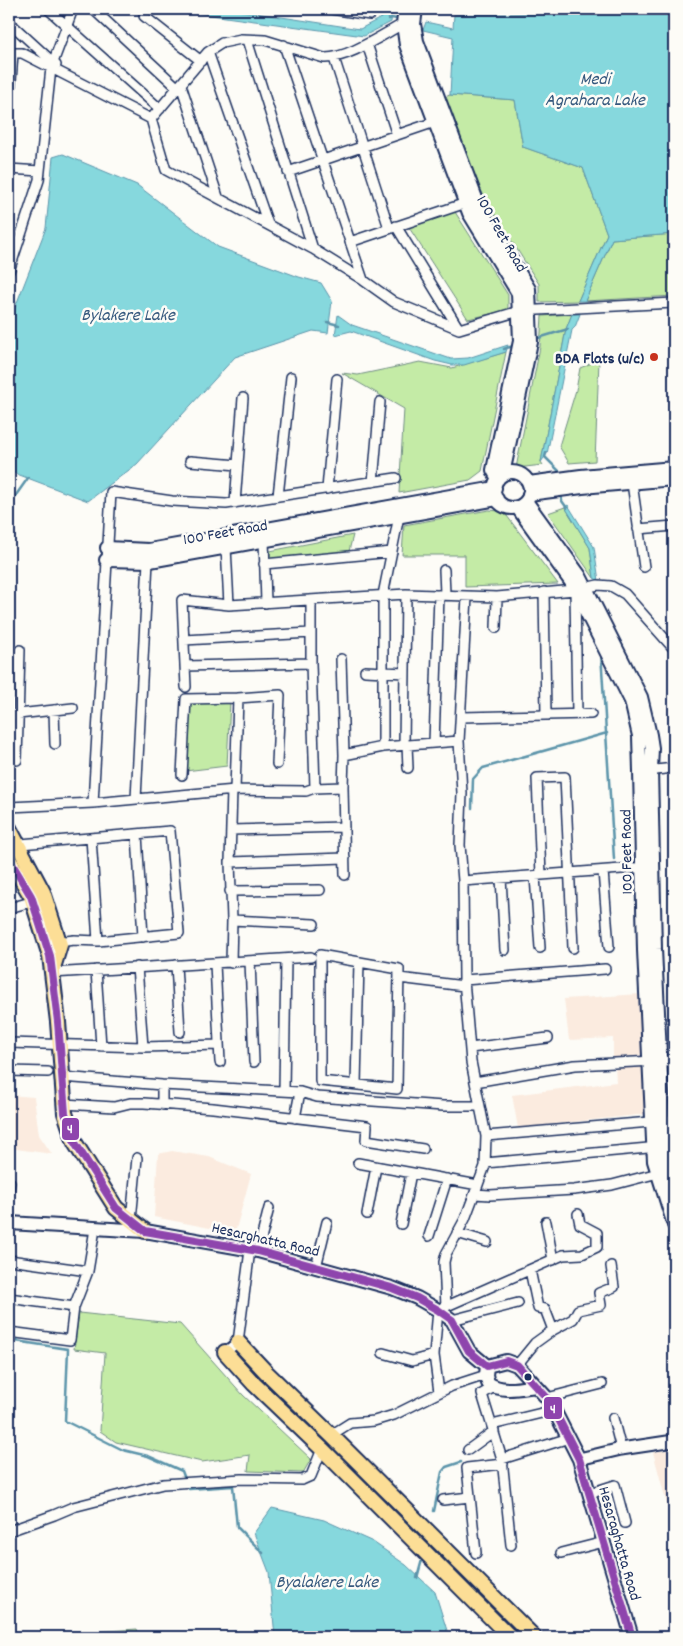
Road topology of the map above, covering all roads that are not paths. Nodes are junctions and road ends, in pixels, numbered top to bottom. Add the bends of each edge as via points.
1 (48, 9) edge
2 (73, 9) edge
3 (94, 9) edge
4 (331, 9) edge
5 (370, 9) edge
6 (410, 10) edge
7 (144, 16) dead end
8 (9, 22) edge
9 (402, 24) junction
10 (410, 37) junction
11 (247, 40) junction
12 (367, 44) junction
13 (284, 45) junction
14 (208, 52) junction
15 (11, 53) edge
16 (334, 58) junction
17 (201, 61) junction
18 (51, 68) junction
19 (71, 79) junction
20 (179, 86) junction
21 (160, 109) junction
22 (9, 110) edge
23 (151, 119) junction
24 (435, 122) junction
25 (397, 135) junction
26 (363, 147) junction
27 (323, 160) junction
28 (9, 169) edge
29 (40, 171) junction
30 (288, 172) junction
31 (218, 197) junction
32 (466, 203) junction
33 (268, 224) junction
34 (393, 227) junction
35 (350, 242) junction
36 (312, 249) junction
37 (9, 271) edge
38 (363, 280) junction
39 (674, 303) edge
40 (524, 311) junction
41 (459, 329) junction
42 (291, 377) dead end
43 (337, 379) dead end
44 (242, 398) dead end
45 (380, 402) dead end
46 (190, 461) dead end
47 (238, 465) junction
48 (674, 468) edge
49 (396, 478) dead end
50 (674, 479) edge
51 (373, 482) junction
52 (582, 482) junction
53 (632, 483) junction
54 (499, 485) junction
55 (327, 489) junction
56 (530, 493) junction
57 (278, 496) junction
58 (235, 503) junction
59 (399, 516) junction
60 (674, 526) edge
61 (638, 529) junction
62 (264, 540) junction
63 (226, 547) junction
64 (392, 552) junction
65 (106, 554) junction
66 (148, 561) junction
67 (264, 564) junction
68 (644, 566) dead end
69 (444, 570) dead end
70 (580, 589) junction
71 (544, 592) junction
72 (406, 594) junction
73 (383, 595) junction
74 (442, 595) junction
75 (467, 597) junction
76 (497, 598) junction
77 (311, 600) junction
78 (266, 603) junction
79 (229, 605) junction
80 (496, 628) dead end
81 (311, 633) junction
82 (184, 640) junction
83 (674, 649) edge
84 (20, 650) dead end
85 (342, 659) dead end
86 (311, 663) junction
87 (185, 666) junction
88 (20, 670) junction
89 (365, 671) dead end
90 (9, 672) edge
91 (383, 672) junction
92 (405, 673) junction
93 (186, 687) dead end
94 (238, 698) junction
95 (73, 708) dead end
96 (54, 710) junction
97 (19, 714) junction
98 (577, 714) junction
99 (591, 714) dead end
100 (9, 715) edge
101 (546, 715) junction
102 (462, 717) dead end
103 (459, 741) junction
104 (434, 743) junction
105 (55, 744) dead end
106 (406, 745) junction
107 (383, 747) junction
108 (344, 755) junction
109 (18, 760) dead end
110 (277, 764) dead end
111 (408, 768) dead end
112 (674, 768) edge
113 (645, 771) junction
114 (182, 775) dead end
115 (343, 787) junction
116 (315, 788) junction
117 (234, 790) junction
118 (136, 799) junction
119 (93, 802) junction
120 (9, 806) edge
121 (344, 827) junction
122 (9, 828) edge
123 (231, 830) junction
124 (137, 834) junction
125 (91, 838) junction
126 (13, 845) edge
127 (345, 858) junction
128 (9, 860) edge
129 (230, 862) junction
130 (648, 867) junction
131 (603, 871) junction
132 (570, 874) junction
133 (345, 875) dead end
134 (538, 876) junction
135 (501, 878) junction
136 (463, 881) junction
137 (320, 890) dead end
138 (230, 891) junction
139 (31, 902) dead end
140 (9, 908) edge
141 (232, 920) junction
142 (314, 924) dead end
143 (143, 937) junction
144 (98, 941) junction
145 (60, 945) junction
146 (609, 947) dead end
147 (540, 948) dead end
148 (573, 948) dead end
149 (505, 950) dead end
150 (50, 956) junction
151 (311, 957) dead end
152 (286, 959) junction
153 (250, 961) junction
154 (359, 962) junction
155 (231, 963) junction
156 (215, 964) junction
157 (176, 966) junction
158 (136, 968) junction
159 (605, 969) dead end
160 (96, 970) junction
161 (52, 973) junction
162 (399, 978) junction
163 (464, 983) junction
164 (180, 1032) dead end
165 (548, 1038) dead end
166 (9, 1043) edge
167 (60, 1044) junction
168 (219, 1045) junction
169 (101, 1046) junction
170 (143, 1047) junction
171 (470, 1048) junction
172 (674, 1060) edge
173 (655, 1061) junction
174 (220, 1062) dead end
175 (254, 1062) dead end
176 (9, 1071) edge
177 (48, 1072) dead end
178 (62, 1076) junction
179 (475, 1082) junction
180 (162, 1084) junction
181 (356, 1084) junction
182 (284, 1091) junction
183 (300, 1092) junction
184 (64, 1104) junction
185 (162, 1104) junction
186 (480, 1106) junction
187 (295, 1118) junction
188 (663, 1120) edge
189 (486, 1136) junction
190 (659, 1147) junction
191 (423, 1149) dead end
192 (137, 1158) dead end
193 (485, 1162) junction
194 (358, 1163) dead end
195 (376, 1166) junction
196 (667, 1171) edge
197 (411, 1173) junction
198 (447, 1179) junction
199 (674, 1188) edge
200 (476, 1189) junction
201 (269, 1208) dead end
202 (367, 1214) dead end
203 (578, 1214) dead end
204 (131, 1220) junction
205 (327, 1222) dead end
206 (546, 1222) dead end
207 (9, 1224) edge
208 (401, 1224) dead end
209 (674, 1225) edge
210 (95, 1229) junction
211 (145, 1231) junction
212 (457, 1233) junction
213 (429, 1236) dead end
214 (487, 1242) dead end
215 (254, 1250) junction
216 (9, 1260) edge
217 (553, 1260) junction
218 (611, 1266) dead end
219 (316, 1267) junction
220 (530, 1270) junction
221 (88, 1271) junction
222 (9, 1298) edge
223 (518, 1304) dead end
224 (74, 1307) junction
225 (442, 1308) junction
226 (452, 1320) junction
227 (553, 1330) junction
228 (9, 1332) edge
229 (238, 1342) junction
230 (225, 1352) joint
231 (383, 1353) dead end
232 (434, 1355) junction
233 (517, 1365) junction
234 (486, 1371) junction
235 (602, 1384) dead end
236 (536, 1386) junction
237 (494, 1387) junction
238 (439, 1392) junction
239 (547, 1398) junction
240 (554, 1410) junction
241 (613, 1418) dead end
242 (493, 1428) junction
243 (332, 1435) junction
244 (569, 1438) junction
245 (674, 1441) edge
246 (322, 1449) junction
247 (621, 1449) junction
248 (468, 1450) dead end
249 (579, 1459) junction
250 (502, 1462) junction
251 (590, 1493) junction
252 (470, 1497) junction
253 (443, 1500) dead end
254 (625, 1524) dead end
255 (9, 1531) edge
256 (604, 1542) junction
257 (511, 1545) dead end
258 (476, 1553) dead end
259 (561, 1553) dead end
260 (510, 1637) edge
261 (534, 1637) edge
262 (632, 1637) edge

1 - 21 street
2 - 18 street
3 - 20 street
4 - 5 street via 370,15
6 - 9 main road, 100 Feet Road
6 - 10 main road, 100 Feet Road
7 - 17 street
8 - 19 street
9 - 10 main road, 100 Feet Road
9 - 12 street
10 - 24 main road, 100 Feet Road
10 - 40 main road, 100 Feet Road via 480,209 528,286
11 - 13 street
11 - 14 street via 222,43
11 - 30 street
12 - 16 street
12 - 25 street
13 - 16 street via 324,58
13 - 27 street
14 - 17 street
14 - 33 street
15 - 18 street via 22,54
15 - 22 street
16 - 26 street
17 - 20 street
18 - 19 street
18 - 29 street
19 - 23 street
20 - 21 street
20 - 31 street
21 - 23 street
23 - 31 street via 166,170
24 - 25 street
24 - 32 main road, 100 Feet Road
25 - 26 street
26 - 27 street
26 - 34 street
27 - 30 street
27 - 35 street
28 - 29 street
29 - 37 street
30 - 36 street
31 - 33 street
32 - 34 street
32 - 40 main road, 100 Feet Road via 517,290
33 - 36 street
34 - 35 street
34 - 41 street
35 - 38 street
36 - 38 street
38 - 41 street via 394,302
39 - 40 street
40 - 41 street
40 - 54 main road, 100 Feet Road via 525,330 520,341 523,355 493,470
42 - 57 street
43 - 55 street
44 - 47 street
45 - 51 street
46 - 47 street
47 - 58 street
48 - 52 main road
49 - 51 street
50 - 53 main road
51 - 55 street
52 - 53 main road
52 - 56 main road
53 - 61 street
54 - 56 main road via 513,472 522,475
54 - 56 main road via 504,506
54 - 59 main road, 100 Feet Road
54 - 65 main road, 100 Feet Road via 149,550
55 - 57 street
56 - 70 main road, 100 Feet Road
57 - 58 street
58 - 65 street via 172,501 111,492
59 - 62 main road, 100 Feet Road
59 - 64 street
60 - 61 street
61 - 68 street
62 - 63 main road, 100 Feet Road
62 - 67 street
63 - 66 main road, 100 Feet Road
63 - 79 street
64 - 67 street
64 - 73 street
65 - 66 main road, 100 Feet Road
65 - 119 street
66 - 118 street
67 - 78 street
69 - 74 street
70 - 71 street
70 - 83 street via 611,586 625,594
70 - 98 street
70 - 113 main road, 100 Feet Road via 631,702
71 - 76 street
71 - 101 street
72 - 73 street
72 - 74 street
72 - 92 street
73 - 77 street
73 - 91 street
74 - 75 street
74 - 104 street
75 - 76 street
75 - 103 street
76 - 80 street
77 - 78 street
77 - 81 street
78 - 79 street
79 - 82 street via 182,600
81 - 82 street
81 - 86 street
82 - 87 street
84 - 88 street
85 - 108 street
86 - 87 street
86 - 116 street
87 - 93 street
88 - 90 street
88 - 97 street
89 - 91 street
91 - 92 street
91 - 107 street
92 - 106 street
94 - 110 street via 280,695
94 - 114 street via 186,699
94 - 117 street
95 - 96 street
96 - 97 street
96 - 105 street
97 - 100 street
97 - 109 street
98 - 99 street
98 - 101 street
101 - 102 street
103 - 104 street
103 - 136 street
104 - 106 street
106 - 107 street
106 - 111 street
107 - 108 street
108 - 115 street
112 - 113 street
113 - 130 main road, 100 Feet Road
115 - 116 street
115 - 121 street
116 - 117 street via 306,791
117 - 118 street
117 - 123 street
118 - 119 street
119 - 120 street
121 - 123 street
121 - 127 street
122 - 126 main road
123 - 129 street
124 - 125 street
124 - 143 street
124 - 143 street via 170,831 179,933
125 - 126 street
125 - 144 street
126 - 145 main road via 43,892
127 - 129 street
127 - 133 street
128 - 150 main road, Hesarghatta Road via 31,896
129 - 138 street
130 - 131 street
130 - 173 main road, 100 Feet Road
131 - 132 street
131 - 146 street
132 - 134 street
132 - 134 street via 565,776 537,778
132 - 148 street
134 - 135 street
134 - 147 street
135 - 136 street
135 - 149 street
136 - 163 street
137 - 138 street
138 - 141 street
139 - 140 street
141 - 142 street
141 - 155 street
143 - 144 street
144 - 145 street via 74,940
145 - 150 street
145 - 161 main road, Hesarghatta Road
150 - 161 main road, Hesarghatta Road
151 - 152 street
152 - 153 street
152 - 182 street
153 - 155 street
153 - 175 street
154 - 162 street via 399,969
154 - 181 street
154 - 181 street via 320,955 320,1081
155 - 156 street
156 - 157 street
156 - 168 street
157 - 158 street
157 - 164 street
158 - 160 street
158 - 170 street
159 - 163 street
160 - 161 street
160 - 169 street
161 - 167 main road, Hesarghatta Road
162 - 163 street
162 - 181 street via 397,1089
163 - 171 street
165 - 171 street
166 - 167 street
167 - 169 street
167 - 178 main road, Hesarghatta Road
168 - 170 street
168 - 174 street
169 - 170 street
171 - 179 street
172 - 173 street
173 - 179 street via 575,1065
173 - 188 main road, 100 Feet Road
176 - 177 street
178 - 180 street
178 - 184 main road, Hesarghatta Road
179 - 186 street
180 - 182 street
180 - 185 street
182 - 183 street
183 - 186 street via 317,1097
183 - 187 street
184 - 185 street via 114,1108 130,1103
184 - 204 main road, Hesarghatta Road via 75,1143 116,1208
185 - 187 street
186 - 189 street
187 - 191 street via 367,1126 366,1140
188 - 189 street
188 - 190 main road, 100 Feet Road
189 - 193 street
190 - 193 street
190 - 196 main road, 100 Feet Road via 654,1161
192 - 204 street
193 - 200 street
194 - 195 street
195 - 197 street
195 - 202 street
196 - 199 main road, 100 Feet Road
196 - 200 street via 612,1185 574,1190 490,1195
196 - 209 main road, 100 Feet Road
197 - 198 street
197 - 208 street
198 - 200 street
198 - 213 street
200 - 212 street
201 - 215 street
203 - 217 street via 580,1224 597,1233 597,1247
204 - 211 main road, Hesarghatta Road
205 - 219 street
206 - 217 street
207 - 210 main road
210 - 211 main road
210 - 221 street
211 - 215 main road, Hesarghatta Road
212 - 214 street
212 - 225 street via 444,1262
215 - 219 main road, Hesarghatta Road
215 - 229 street
216 - 221 street
217 - 220 street
218 - 227 street via 614,1288 599,1293 601,1305 578,1310 573,1319
219 - 225 main road, Hesarghatta Road via 392,1288
220 - 225 street
220 - 227 street via 538,1308 546,1309
221 - 224 street
222 - 224 street
223 - 226 street
224 - 228 street via 70,1340
225 - 226 main road, Hesarghatta Road
225 - 232 street
226 - 234 main road, Hesarghatta Road via 469,1351
227 - 233 street via 535,1343
229 - 230 street
229 - 243 main road
230 - 246 main road
231 - 232 street via 412,1361
232 - 238 street
233 - 234 main road via 506,1361
233 - 236 main road
234 - 237 main road, Hesarghatta Road via 488,1383
234 - 238 street
235 - 239 street
236 - 237 main road
236 - 239 main road
237 - 242 street via 482,1394
238 - 243 street via 394,1415 350,1423
239 - 240 main road
240 - 242 street
240 - 244 main road
241 - 247 street
242 - 248 street
242 - 250 street
243 - 261 main road
244 - 249 main road
244 - 250 street
245 - 247 street
246 - 255 street via 311,1476 302,1480 242,1478 164,1484 72,1507
246 - 260 main road
247 - 249 street
249 - 251 main road, Hesaraghatta Road
250 - 252 street via 468,1468
250 - 257 street
251 - 254 street via 615,1485
251 - 256 main road, Hesaraghatta Road
252 - 253 street
252 - 258 street
256 - 259 street
256 - 262 main road, Hesaraghatta Road

